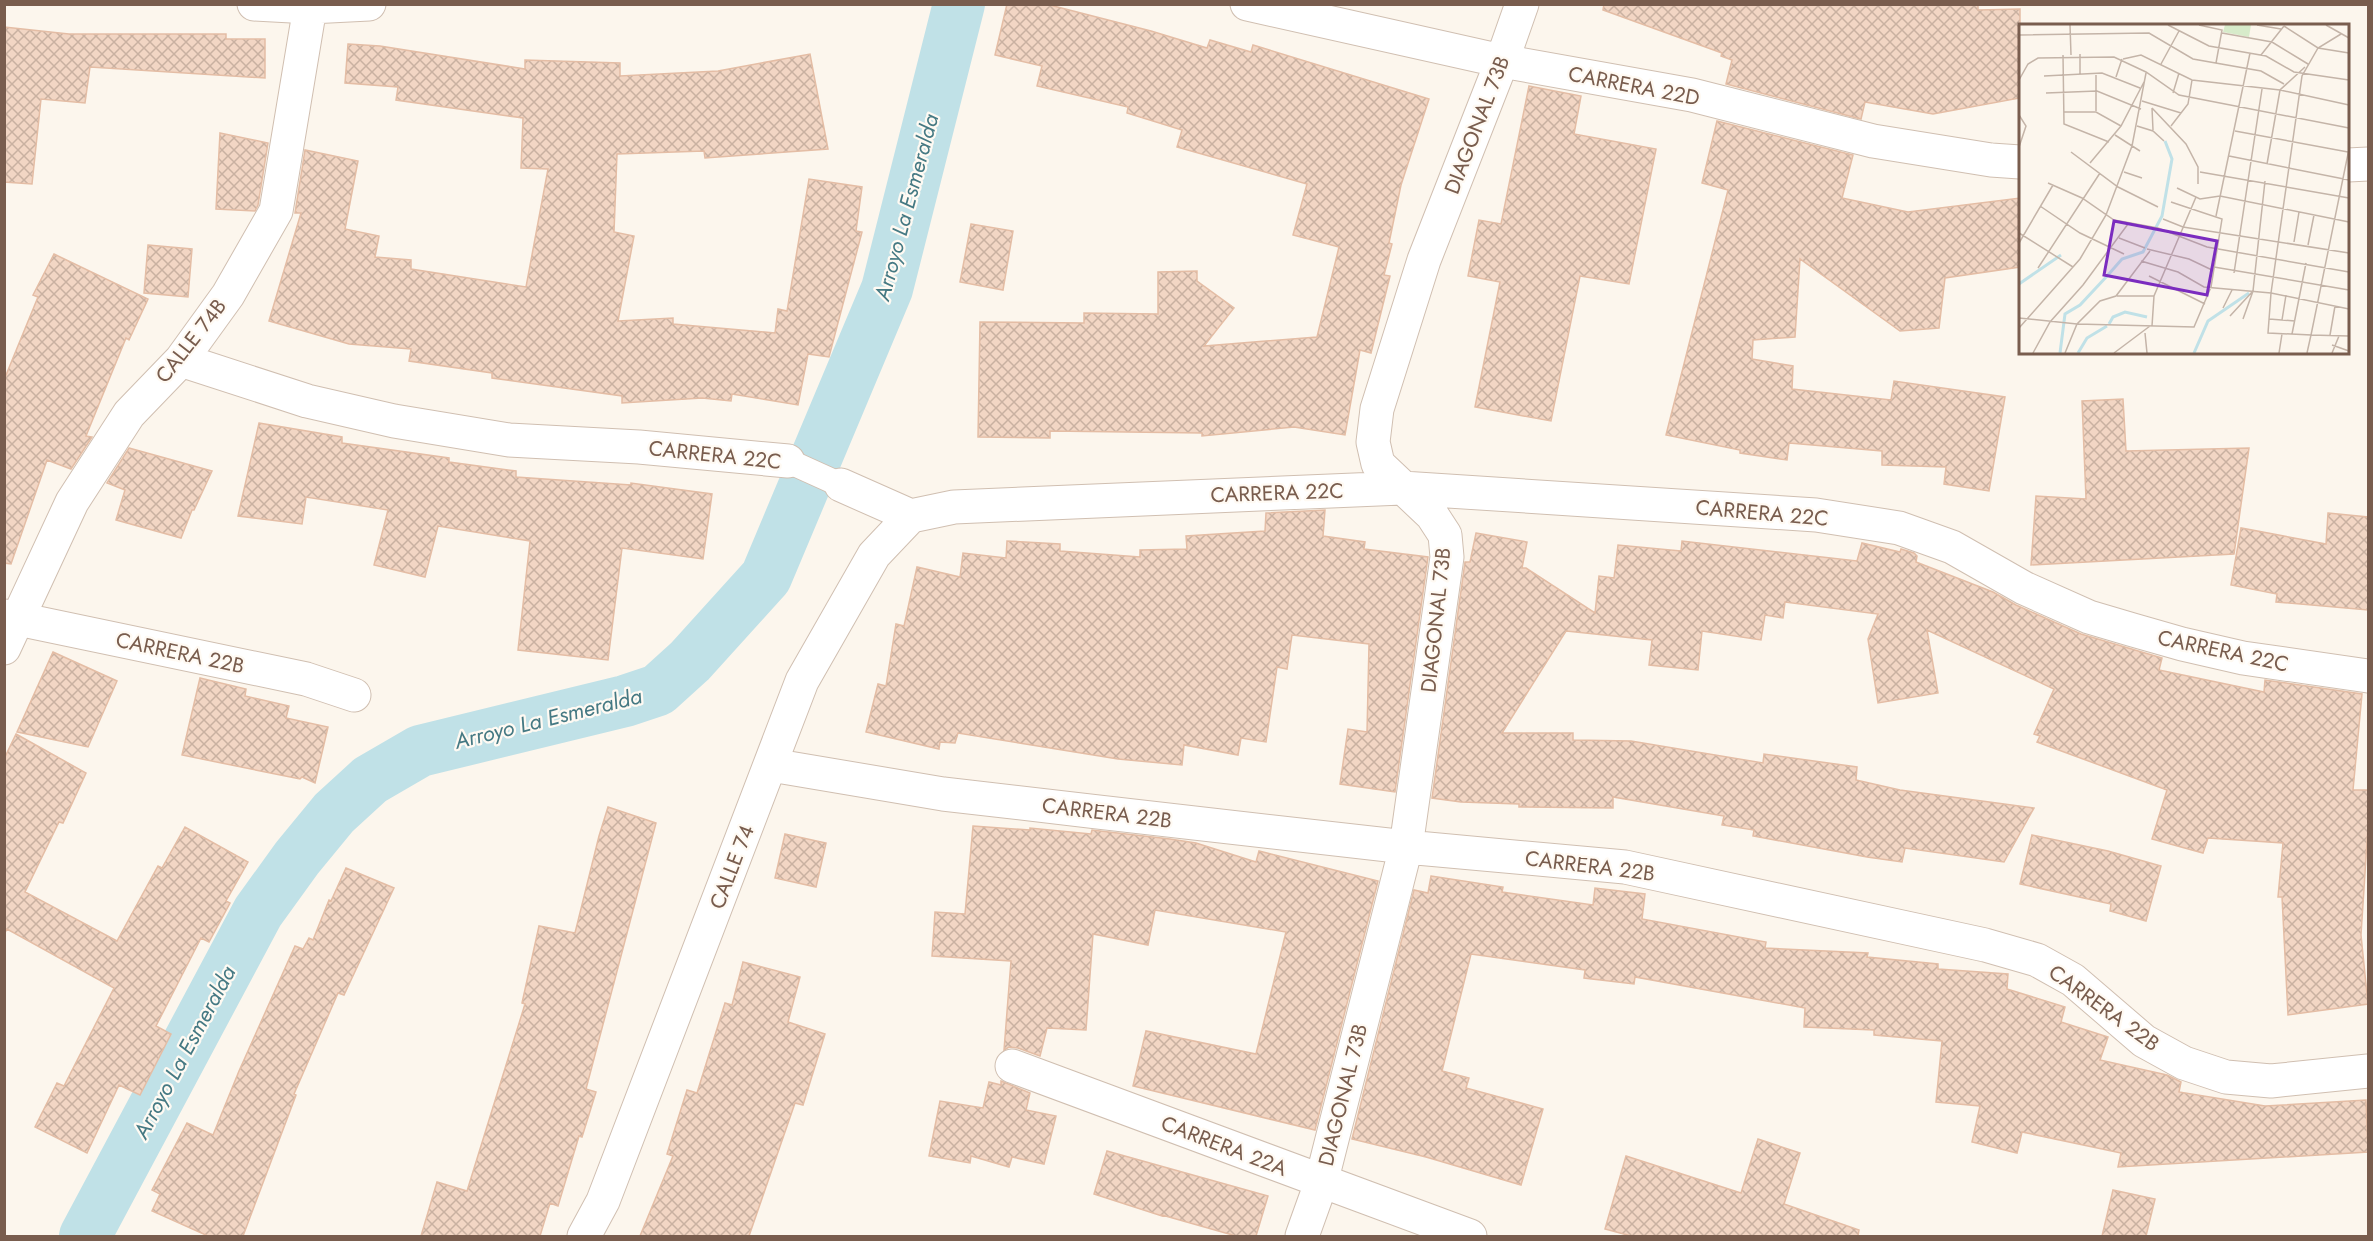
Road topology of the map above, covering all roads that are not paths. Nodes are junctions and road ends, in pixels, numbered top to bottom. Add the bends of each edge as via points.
1 (254, 4) edge
2 (369, 4) edge
3 (1247, 4) edge
4 (1522, 4) edge
5 (310, 8) junction
6 (1502, 61) junction
7 (2019, 162) edge
8 (2368, 164) edge
9 (2349, 165) edge
10 (182, 360) junction
11 (788, 461) joint
12 (841, 485) joint
13 (1402, 488) junction
14 (911, 516) junction
15 (9, 628) edge
16 (2368, 676) edge
17 (354, 695) dead end
18 (771, 765) junction
19 (1406, 847) junction
20 (1012, 1066) dead end
21 (2368, 1071) edge
22 (1321, 1183) junction
23 (584, 1236) edge
24 (1302, 1236) edge
25 (1470, 1236) edge

1 - 5 street
2 - 5 street
3 - 6 street, CARRERA 22D
4 - 6 street, DIAGONAL 73B
5 - 10 street, CALLE 74B via 276,211 228,295
6 - 7 street, CARRERA 22D via 1692,95 1873,141
6 - 13 street, DIAGONAL 73B via 1424,260 1377,409 1373,442 1378,464
8 - 9 street
10 - 11 street, CARRERA 22C via 308,401 417,425 509,440
10 - 15 street, CALLE 74B via 129,414 72,502
11 - 12 lane, CARRERA 22C
12 - 14 street, CARRERA 22C
13 - 14 street, CARRERA 22C via 954,507
13 - 16 street, CARRERA 22C via 1816,516 1899,528 1952,547 2025,588 2089,617 2233,656
13 - 19 street, DIAGONAL 73B via 1432,515 1445,535 1447,557
14 - 18 street, CALLE 74 via 873,555 807,671
15 - 17 street, CARRERA 22B via 306,680
18 - 19 street, CARRERA 22B via 943,794
18 - 23 street, CALLE 74 via 603,1201
19 - 21 street, CARRERA 22B via 1625,867 1985,945 2037,960 2073,980 2144,1041 2184,1063 2226,1077 2271,1082
19 - 22 street, DIAGONAL 73B
20 - 22 street, CARRERA 22A
22 - 24 street, DIAGONAL 73B
22 - 25 street, CARRERA 22A

